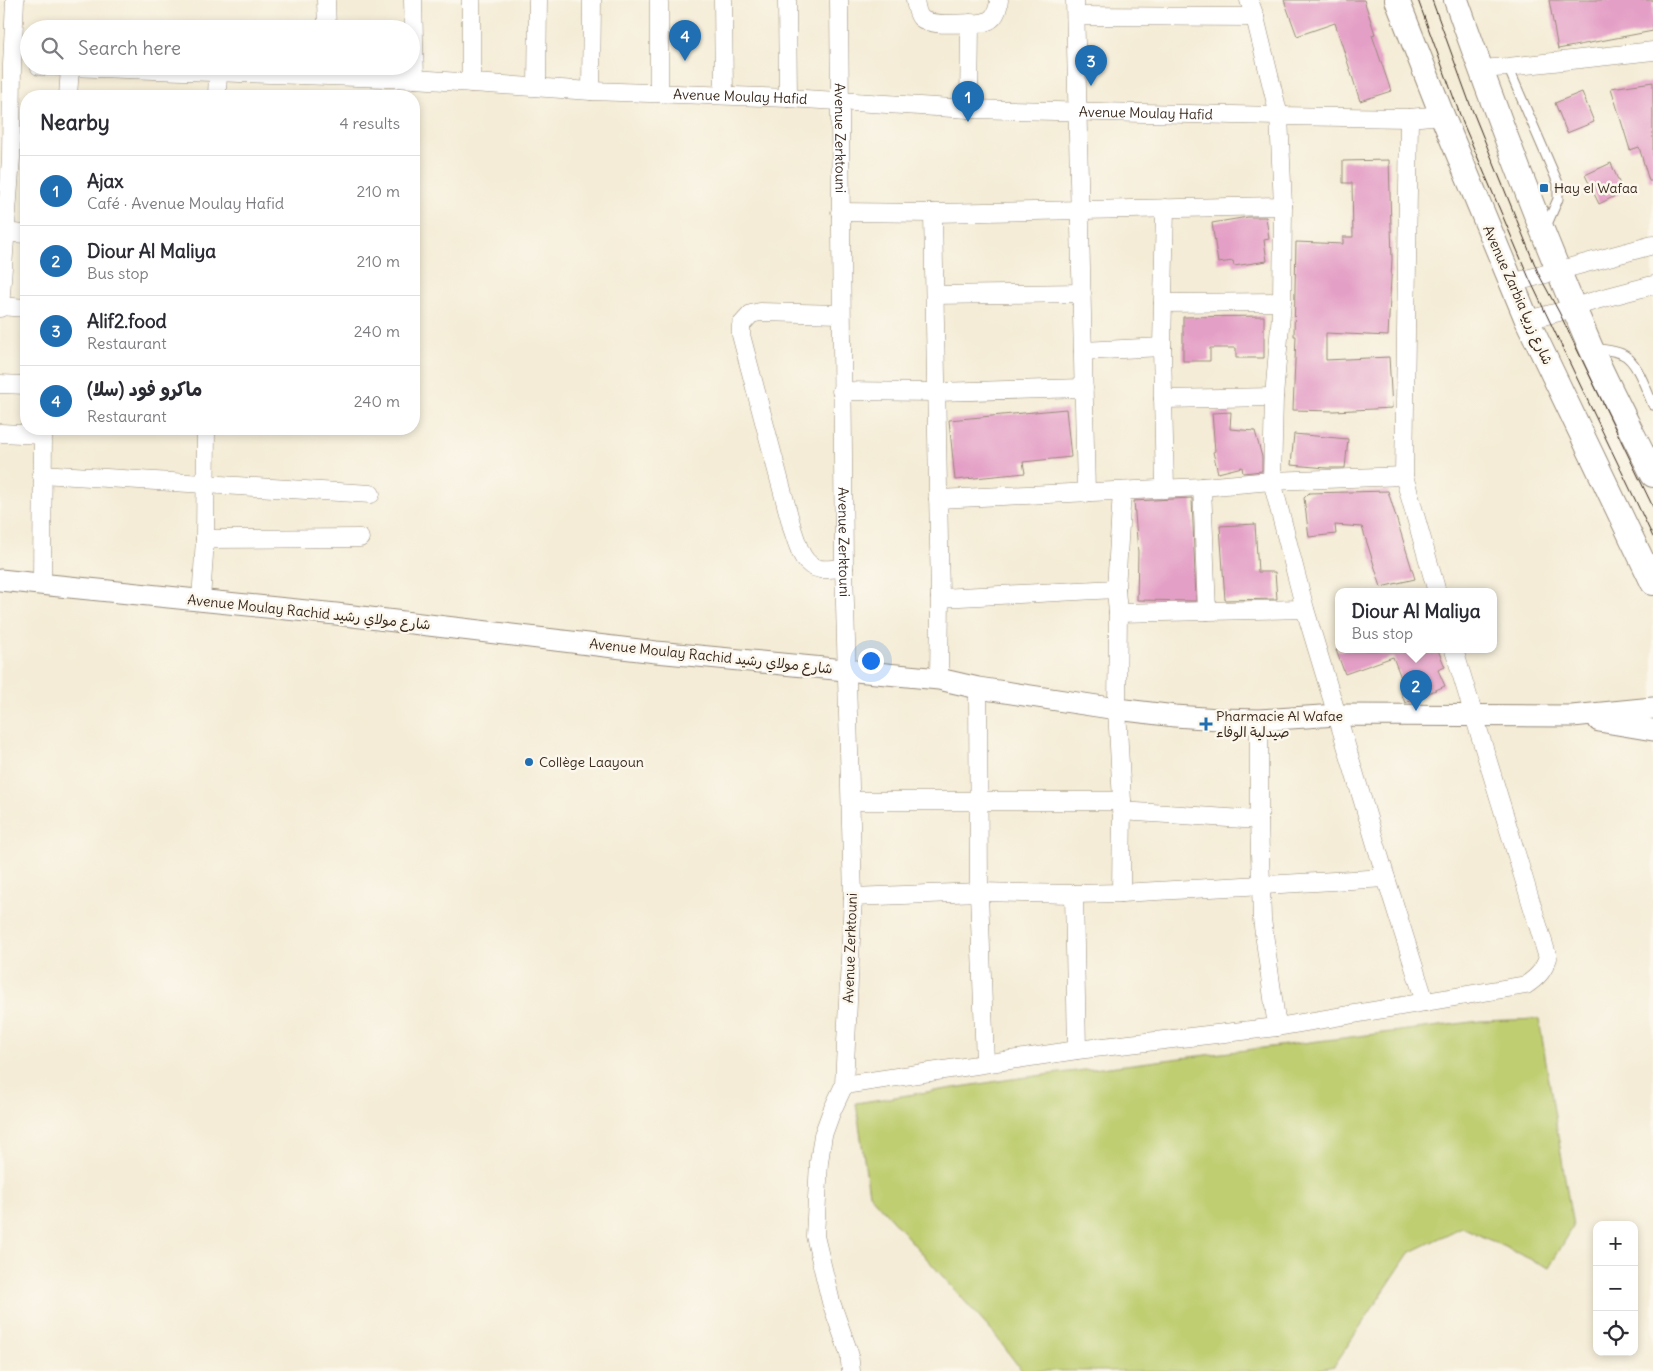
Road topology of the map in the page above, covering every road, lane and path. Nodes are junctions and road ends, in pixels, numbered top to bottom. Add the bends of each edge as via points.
1 (14, 0) edge
2 (326, 0) edge
3 (413, 0) edge
4 (471, 0) edge
5 (538, 0) edge
6 (592, 0) edge
7 (659, 0) edge
8 (723, 0) edge
9 (787, 0) edge
10 (839, 0) edge
11 (915, 0) edge
12 (999, 0) edge
13 (1249, 0) edge
14 (1397, 0) edge
15 (1456, 0) edge
16 (1075, 8) edge
17 (1255, 17) junction
18 (327, 20) edge
19 (414, 20) edge
20 (970, 23) junction
21 (1653, 51) edge
22 (13, 66) edge
23 (1508, 67) junction
24 (1480, 69) junction
25 (70, 75) edge
26 (218, 75) edge
27 (371, 75) edge
28 (415, 75) edge
29 (415, 79) junction
30 (472, 82) junction
31 (537, 87) junction
32 (68, 90) edge
33 (217, 90) edge
34 (591, 91) junction
35 (659, 93) junction
36 (724, 95) junction
37 (788, 98) junction
38 (840, 101) junction
39 (969, 109) junction
40 (1079, 111) junction
41 (1279, 116) junction
42 (1442, 116) junction
43 (1409, 118) junction
44 (12, 158) edge
45 (1283, 206) junction
46 (1166, 208) junction
47 (1080, 210) junction
48 (840, 212) junction
49 (933, 213) junction
50 (3, 233) edge
51 (20, 234) edge
52 (1543, 234) junction
53 (1653, 245) edge
54 (1558, 270) junction
55 (1512, 283) junction
56 (1653, 285) edge
57 (1082, 293) junction
58 (935, 295) junction
59 (1282, 302) junction
60 (1163, 303) junction
61 (1574, 306) junction
62 (0, 307) edge
63 (20, 308) edge
64 (841, 314) junction
65 (1527, 320) junction
66 (1162, 348) junction
67 (1591, 348) junction
68 (1083, 351) junction
69 (0, 384) edge
70 (20, 386) edge
71 (1084, 388) junction
72 (842, 392) junction
73 (936, 392) junction
74 (1274, 397) junction
75 (1163, 400) junction
76 (1653, 405) edge
77 (0, 433) edge
78 (20, 433) edge
79 (43, 435) edge
80 (206, 435) edge
81 (42, 474) junction
82 (1653, 475) edge
83 (1404, 476) junction
84 (1272, 480) junction
85 (205, 484) junction
86 (1202, 487) junction
87 (1165, 489) junction
88 (1122, 491) junction
89 (1086, 493) junction
90 (371, 494) dead end
91 (938, 499) junction
92 (360, 538) dead end
93 (205, 539) junction
94 (844, 568) junction
95 (0, 580) edge
96 (1653, 584) edge
97 (42, 585) junction
98 (1436, 588) edge
99 (1116, 589) junction
100 (940, 598) junction
101 (201, 600) junction
102 (1305, 609) junction
103 (1207, 611) junction
104 (1118, 613) junction
105 (1455, 653) edge
106 (848, 670) junction
107 (939, 679) junction
108 (978, 688) junction
109 (1653, 708) edge
110 (1116, 709) junction
111 (1337, 715) junction
112 (1473, 715) junction
113 (1572, 716) junction
114 (1259, 720) junction
115 (1653, 730) edge
116 (851, 800) junction
117 (979, 801) junction
118 (1122, 806) junction
119 (1259, 820) junction
120 (1386, 878) junction
121 (1260, 884) junction
122 (979, 892) junction
123 (1121, 893) junction
124 (1074, 894) junction
125 (853, 897) junction
126 (1425, 1002) junction
127 (1276, 1027) junction
128 (1077, 1050) junction
129 (984, 1063) junction
130 (844, 1085) junction
131 (851, 1371) edge

1 - 22 street
2 - 18 street
3 - 19 street
4 - 30 street
5 - 31 street
6 - 34 street
7 - 35 street
8 - 36 street
9 - 37 street
10 - 38 street, Avenue Zerktouni
11 - 20 street via 922,20
12 - 20 street via 998,10 992,18 985,23
13 - 17 street
14 - 42 main road, Avenue Zarbia شارع زربيا
15 - 24 main road
16 - 17 street
16 - 40 street
17 - 41 street
20 - 39 street
21 - 23 street
22 - 44 street
23 - 24 street
23 - 52 lane via 1558,183 1558,199
24 - 52 main road
25 - 32 street
26 - 33 street
27 - 29 street, Avenue Moulay Hafid
28 - 29 street
29 - 30 street, Avenue Moulay Hafid
30 - 31 street, Avenue Moulay Hafid
31 - 34 street, Avenue Moulay Hafid
34 - 35 street, Avenue Moulay Hafid
35 - 36 street, Avenue Moulay Hafid
36 - 37 street, Avenue Moulay Hafid
37 - 38 street, Avenue Moulay Hafid
38 - 39 street, Avenue Moulay Hafid
38 - 48 street, Avenue Zerktouni
39 - 40 street, Avenue Moulay Hafid
40 - 41 street, Avenue Moulay Hafid
40 - 47 street
41 - 43 street, Avenue Moulay Hafid
41 - 45 street
42 - 43 street, Avenue Moulay Hafid
42 - 55 main road, Avenue Zarbia شارع زربيا
43 - 83 street
44 - 50 street
45 - 46 street
45 - 59 street
46 - 47 street
46 - 60 street
47 - 49 street
47 - 57 street
48 - 49 street
48 - 64 street, Avenue Zerktouni
49 - 58 street
50 - 51 street
50 - 62 street
52 - 54 main road
53 - 54 street
54 - 55 street
54 - 61 main road
55 - 65 main road, Avenue Zarbia شارع زربيا
56 - 61 street
57 - 58 street
57 - 68 street
58 - 73 street
59 - 60 street
59 - 74 street
60 - 66 street
61 - 65 street
61 - 67 main road
62 - 63 street
64 - 72 street, Avenue Zerktouni
64 - 94 street via 760,312 751,314 741,324 741,334 793,531 804,559 820,569
65 - 96 main road, Avenue Zarbia شارع زربيا
66 - 68 street
66 - 75 street
67 - 76 lane via 1622,354 1631,360
67 - 82 main road
68 - 71 street
69 - 70 street
71 - 73 street
71 - 89 street
72 - 73 street
72 - 94 street, Avenue Zerktouni
73 - 91 street
74 - 75 street
74 - 84 street
75 - 87 street
77 - 78 street
79 - 81 street
80 - 85 street
81 - 85 street
81 - 97 street
83 - 84 street
83 - 98 street
84 - 86 street
84 - 102 street
85 - 90 street
85 - 93 street
86 - 87 street
86 - 103 street
87 - 88 street
88 - 89 street
88 - 99 street
89 - 91 street
91 - 100 street
92 - 93 street
93 - 101 street
94 - 106 street, Avenue Zerktouni
95 - 97 street, Avenue Moulay Rachid شارع مولاي رشيد
97 - 101 street, Avenue Moulay Rachid شارع مولاي رشيد
99 - 100 street
99 - 104 street
100 - 107 street
101 - 106 street, Avenue Moulay Rachid شارع مولاي رشيد via 656,652
102 - 103 street
102 - 111 street
103 - 104 street
104 - 110 street
105 - 112 street
106 - 107 street, Avenue Moulay Rachid شارع مولاي رشيد
106 - 116 street, Avenue Zerktouni
107 - 108 street, Avenue Moulay Rachid شارع مولاي رشيد
108 - 110 street, Avenue Moulay Rachid شارع مولاي رشيد
108 - 117 street
109 - 113 street, Avenue Moulay Rachid شارع مولاي رشيد
110 - 114 street, Avenue Moulay Rachid شارع مولاي رشيد
110 - 118 street
111 - 112 street, Avenue Moulay Rachid شارع مولاي رشيد
111 - 114 street, Avenue Moulay Rachid شارع مولاي رشيد
111 - 120 street
112 - 113 street, Avenue Moulay Rachid شارع مولاي رشيد
112 - 126 street via 1548,958 1537,978 1526,985
113 - 115 street, Avenue Moulay Rachid شارع مولاي رشيد
114 - 119 street
116 - 117 street
116 - 125 street, Avenue Zerktouni
117 - 118 street
117 - 122 street
118 - 119 street
118 - 123 street
119 - 121 street
120 - 121 street
120 - 126 street
121 - 123 street
121 - 127 street
122 - 124 street
122 - 125 street
122 - 129 street
123 - 124 street
124 - 128 street
125 - 130 street, Avenue Zerktouni
126 - 127 street
127 - 128 street
128 - 129 street
129 - 130 street
130 - 131 street via 823,1135 815,1236 831,1302 849,1353

